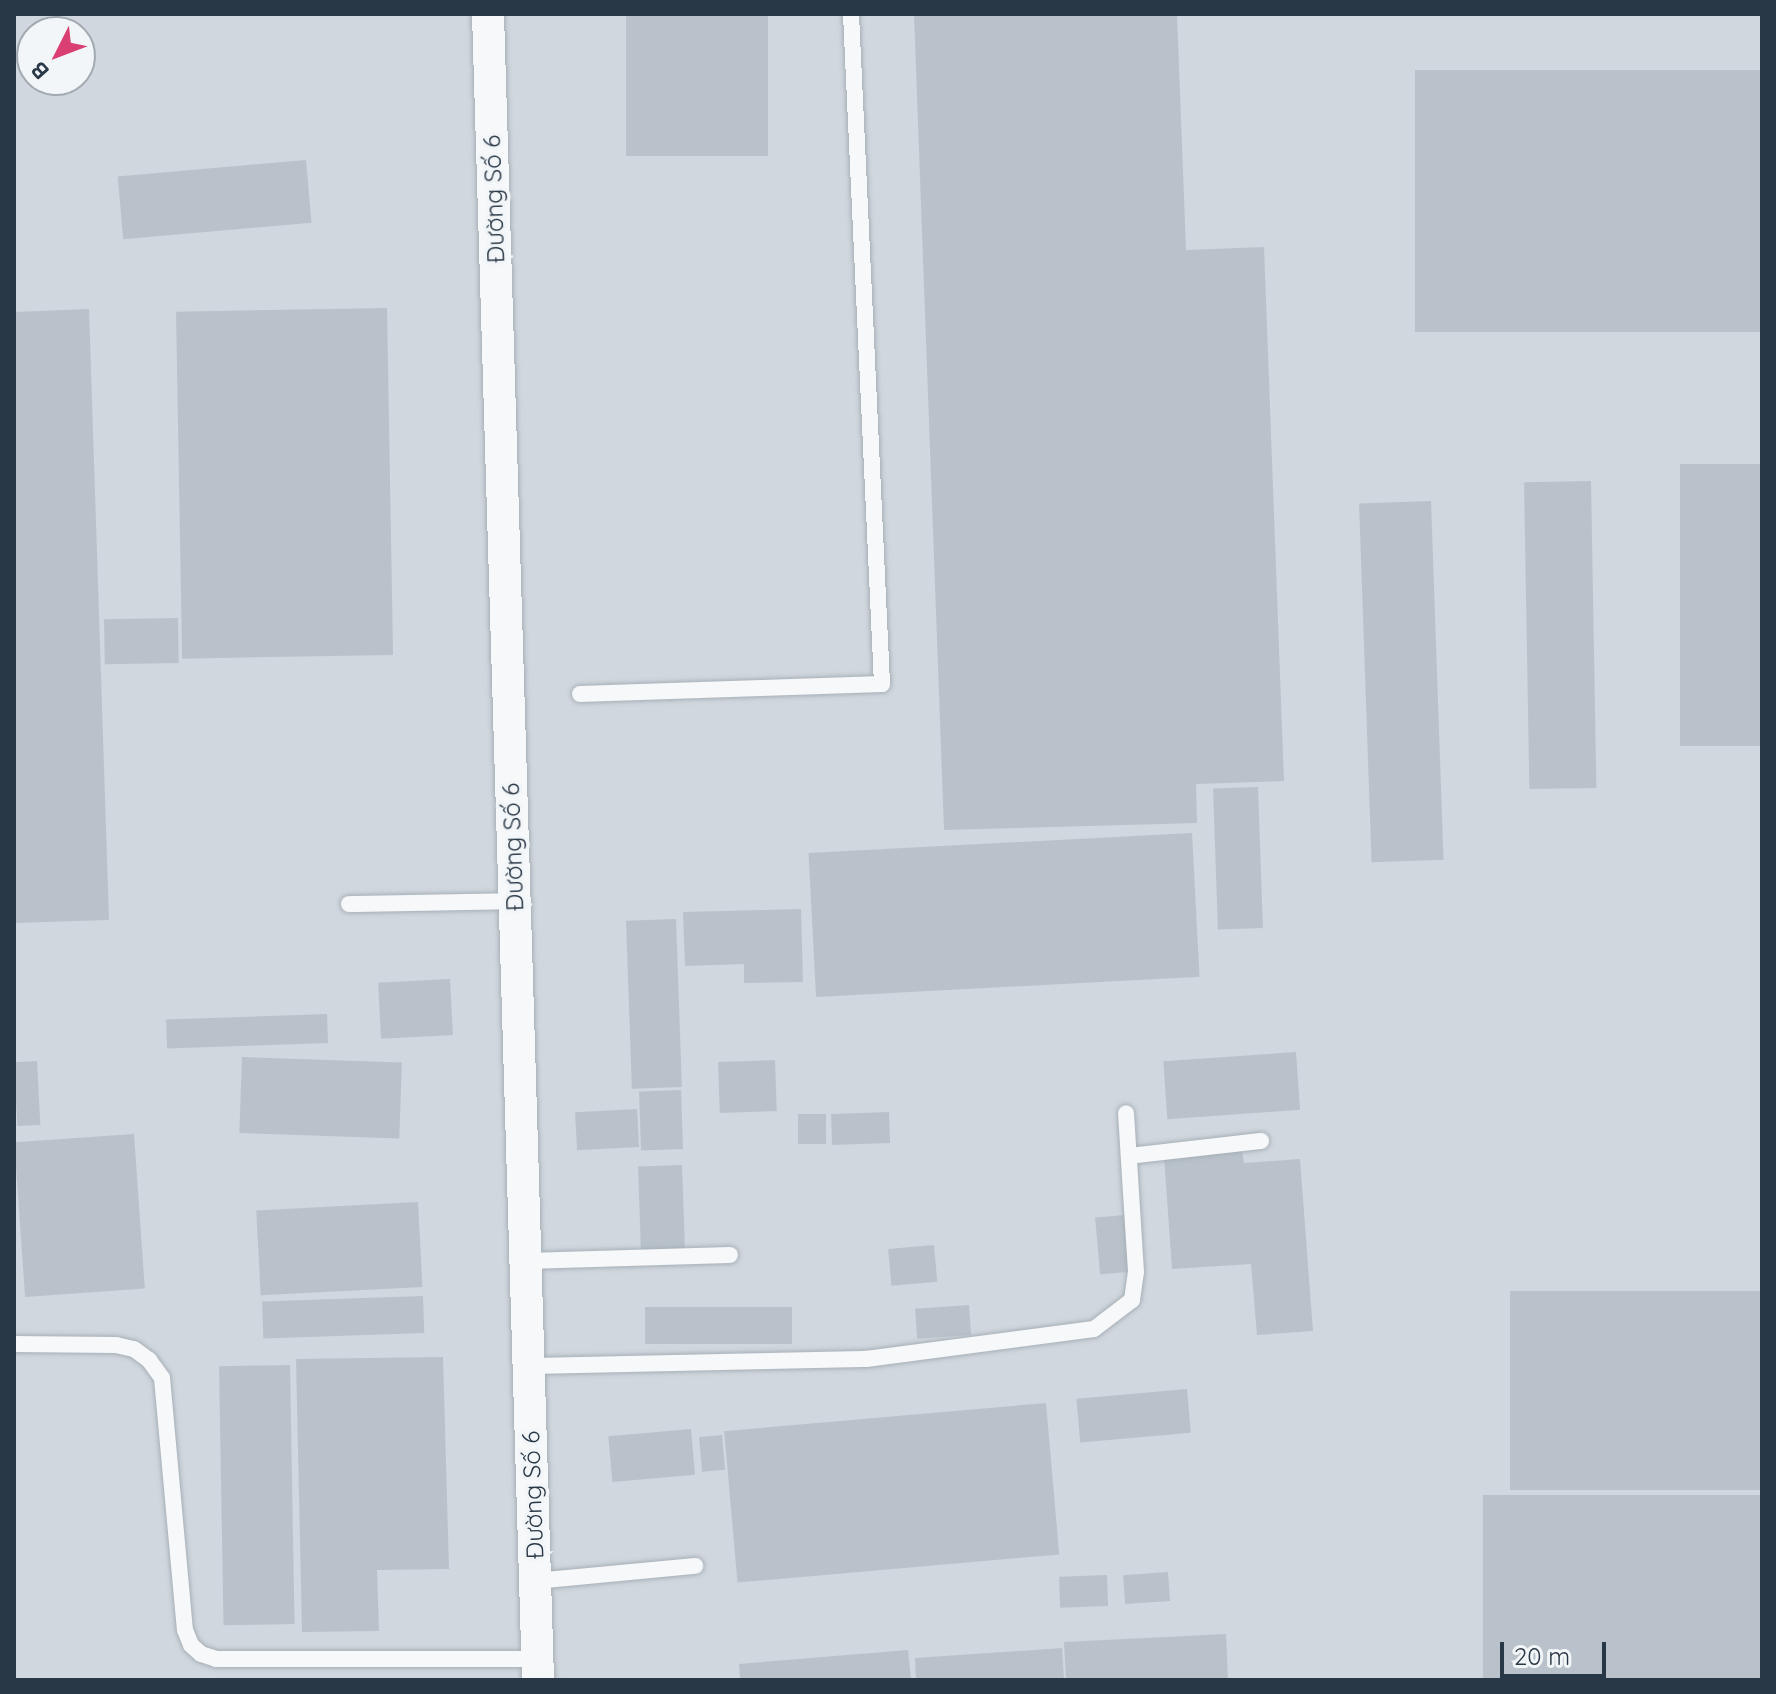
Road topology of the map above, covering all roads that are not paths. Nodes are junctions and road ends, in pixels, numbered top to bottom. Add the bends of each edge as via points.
1 (488, 14) edge
2 (851, 14) edge
3 (580, 694) dead end
4 (515, 901) junction
5 (349, 904) dead end
6 (1126, 1113) dead end
7 (1261, 1141) dead end
8 (1129, 1156) junction
9 (730, 1255) dead end
10 (526, 1261) junction
11 (14, 1344) edge
12 (529, 1366) junction
13 (695, 1566) dead end
14 (535, 1581) junction
15 (538, 1669) edge

1 - 4 street, Đường Số 6
2 - 3 lane via 882,684
4 - 5 lane
4 - 10 street, Đường Số 6
6 - 8 lane
7 - 8 lane
8 - 12 lane via 1136,1272 1132,1300 1094,1329 866,1359
9 - 10 lane
10 - 12 street, Đường Số 6
11 - 15 lane via 134,1349 162,1378 185,1630 201,1654 216,1659
12 - 14 street, Đường Số 6
13 - 14 lane
14 - 15 street, Đường Số 6

